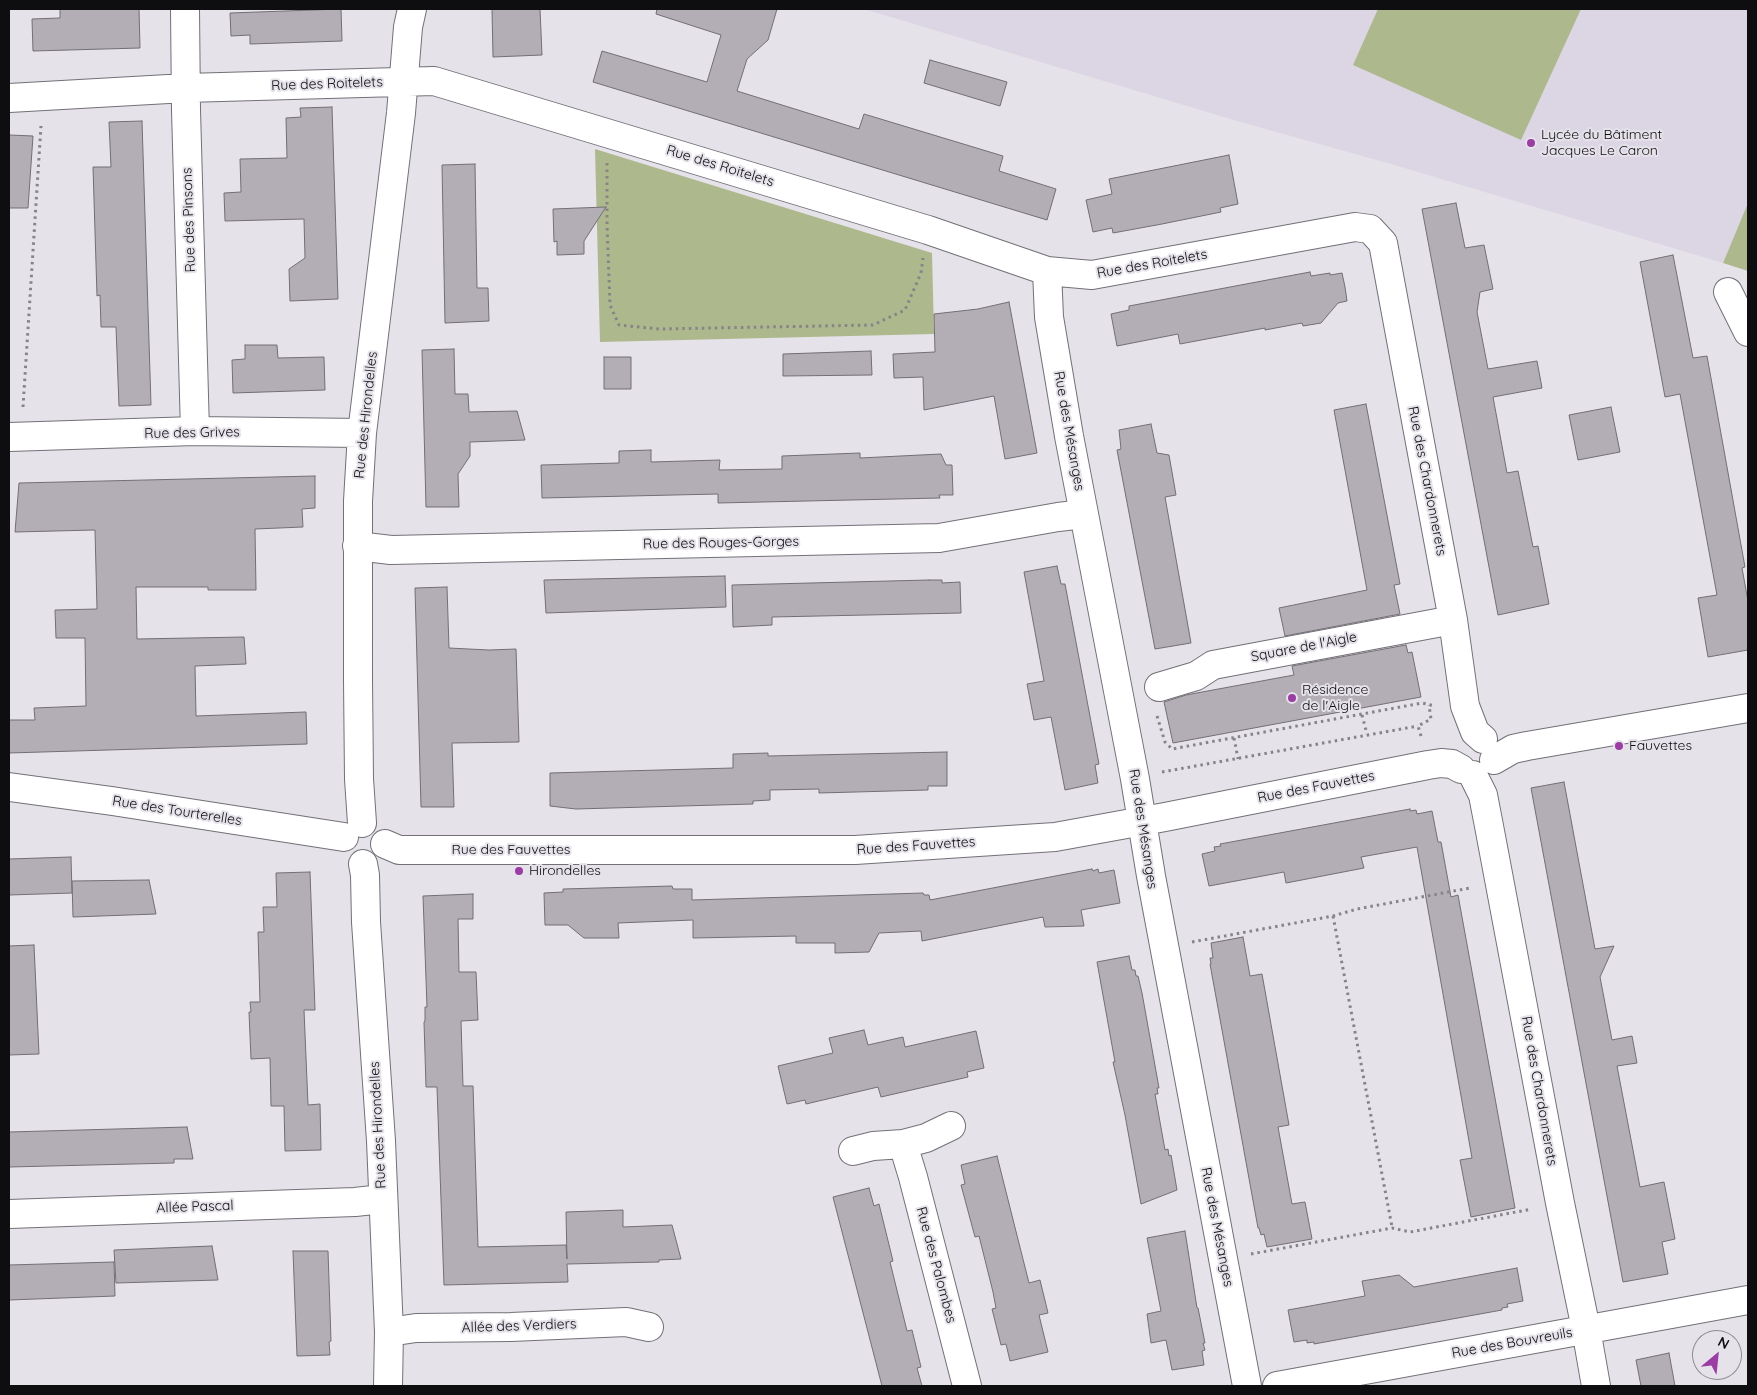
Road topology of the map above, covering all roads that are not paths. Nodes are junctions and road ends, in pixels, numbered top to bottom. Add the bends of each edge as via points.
1 (185, 9) edge
2 (412, 9) edge
3 (403, 82) junction
4 (186, 88) junction
5 (9, 98) edge
6 (1383, 242) joint
7 (1047, 271) junction
8 (1728, 292) dead end
9 (1748, 332) edge
10 (195, 431) junction
11 (362, 433) junction
12 (15, 437) edge
13 (1084, 514) junction
14 (357, 546) junction
15 (1453, 620) junction
16 (1159, 687) road end
17 (1748, 708) edge
18 (1476, 756) junction
19 (9, 787) edge
20 (1141, 822) junction
21 (353, 830) junction
22 (384, 844) junction
23 (363, 864) junction
24 (951, 1126) dead end
25 (903, 1144) junction
26 (853, 1151) dead end
27 (382, 1199) junction
28 (9, 1214) edge
29 (1748, 1300) edge
30 (649, 1327) dead end
31 (1586, 1329) junction
32 (389, 1332) junction
33 (388, 1386) edge
34 (967, 1386) edge
35 (1247, 1386) edge
36 (1277, 1386) edge
37 (1596, 1386) edge

1 - 4 street, Rue des Pinsons
2 - 3 street, Rue des Hirondelles
3 - 4 street, Rue des Roitelets
3 - 7 street, Rue des Roitelets via 434,81 928,230
3 - 11 street, Rue des Hirondelles
4 - 5 street, Rue des Roitelets
4 - 10 street, Rue des Pinsons
6 - 7 street, Rue des Roitelets via 1370,229 1355,227 1092,275
6 - 15 street, Rue des Chardonnerets
7 - 13 street, Rue des Mésanges via 1049,317
8 - 9 street
10 - 11 street, Rue des Grives
10 - 12 street, Rue des Grives
11 - 14 street, Rue des Hirondelles
13 - 14 street, Rue des Rouges-Gorges via 939,538 401,550
13 - 20 street, Rue des Mésanges
14 - 21 street, Rue des Hirondelles via 359,779
15 - 16 street, Square de l'Aigle via 1213,665 1196,676
15 - 18 street, Rue des Chardonnerets via 1465,706
17 - 18 street, Rue des Fauvettes
18 - 20 street, Rue des Fauvettes
18 - 31 street, Rue des Chardonnerets
19 - 21 street, Rue des Tourterelles
20 - 22 street, Rue des Fauvettes via 1055,837 855,850 399,850
20 - 35 street, Rue des Mésanges
21 - 22 street via 370,824 378,828
21 - 23 street via 343,847 354,862
22 - 23 street via 378,858
23 - 27 street, Rue des Hirondelles
24 - 25 street
25 - 26 street
25 - 34 street, Rue des Palombes
27 - 28 street, Allée Pascal
27 - 32 street, Rue des Hirondelles
29 - 31 street, Rue des Bouvreuils
30 - 32 street, Allée des Verdiers via 626,1322 416,1328
31 - 36 street, Rue des Bouvreuils
31 - 37 street, Rue des Chardonnerets
32 - 33 street, Rue des Hirondelles

